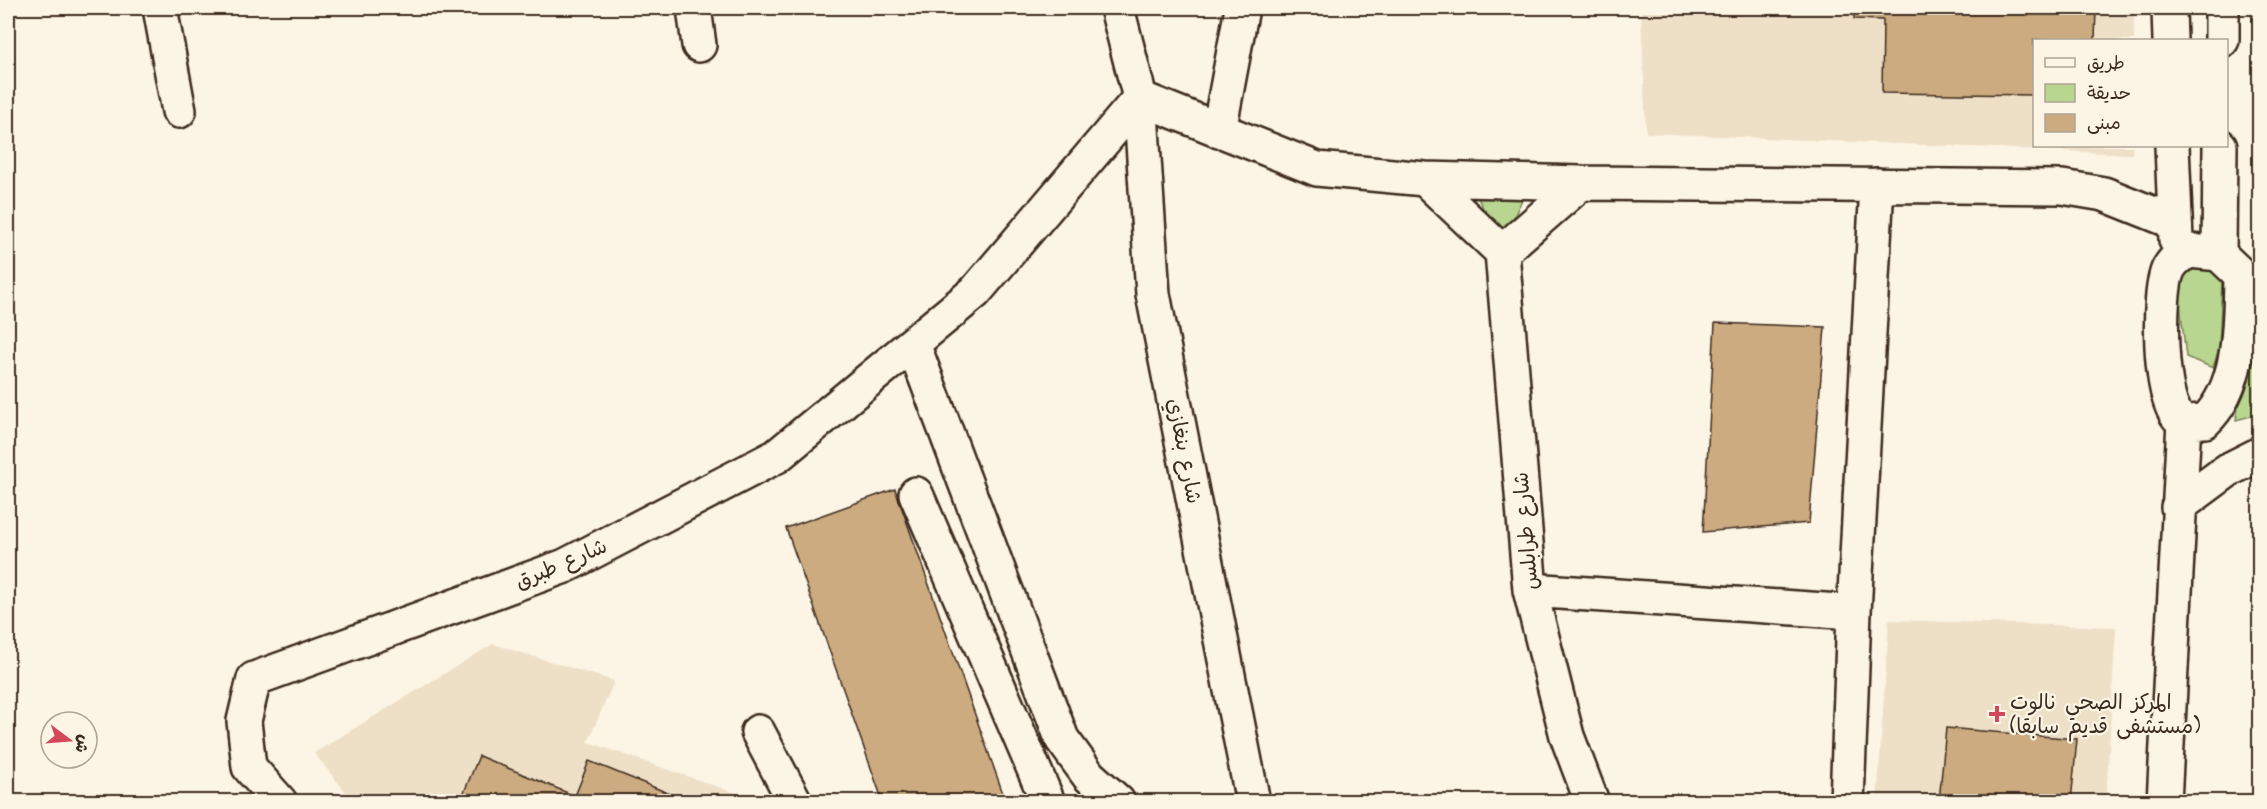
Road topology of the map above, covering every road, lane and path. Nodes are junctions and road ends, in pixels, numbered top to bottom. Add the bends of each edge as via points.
1 (160, 8) edge
2 (694, 8) edge
3 (1117, 8) edge
4 (1242, 8) edge
5 (2169, 8) edge
6 (2222, 8) edge
7 (2170, 39) edge
8 (2222, 39) edge
9 (699, 45) dead end
10 (1140, 98) junction
11 (180, 111) dead end
12 (1220, 130) junction
13 (2172, 147) edge
14 (2220, 147) edge
15 (1425, 179) junction
16 (1581, 183) junction
17 (1877, 185) junction
18 (2174, 222) junction
19 (1502, 252) junction
20 (2178, 257) junction
21 (2240, 270) edge
22 (913, 344) junction
23 (2184, 421) junction
24 (2259, 454) edge
25 (916, 494) dead end
26 (2178, 507) junction
27 (1530, 590) junction
28 (1854, 612) junction
29 (758, 732) dead end
30 (280, 801) edge
31 (795, 801) edge
32 (1048, 801) edge
33 (1118, 801) edge
34 (1253, 801) edge
35 (1592, 801) edge
36 (1847, 801) edge
37 (2164, 801) edge

1 - 11 street
2 - 9 street
3 - 10 street, شارع بنغازي
4 - 12 street
5 - 7 street
6 - 8 street
10 - 12 street
10 - 22 street via 975,292
10 - 34 street, شارع بنغازي via 1153,294
12 - 15 street via 1317,169
13 - 18 street
14 - 21 street
15 - 16 street
15 - 19 street
16 - 17 street
16 - 19 street
17 - 18 street via 2062,187 2104,194
17 - 28 street
18 - 20 street
19 - 27 street, شارع طرابلس
20 - 21 street via 2190,251 2206,251
20 - 23 street via 2164,283 2162,356 2168,397
21 - 23 street via 2239,329 2223,396 2205,421
22 - 30 street, شارع طبرق via 777,456 565,566 254,679 244,720 249,767
22 - 33 street via 1062,739 1089,776
23 - 26 street
24 - 26 street via 2228,470
25 - 32 street
26 - 37 street
27 - 28 street
27 - 35 street, شارع طرابلس via 1567,736
28 - 36 street
29 - 31 street

